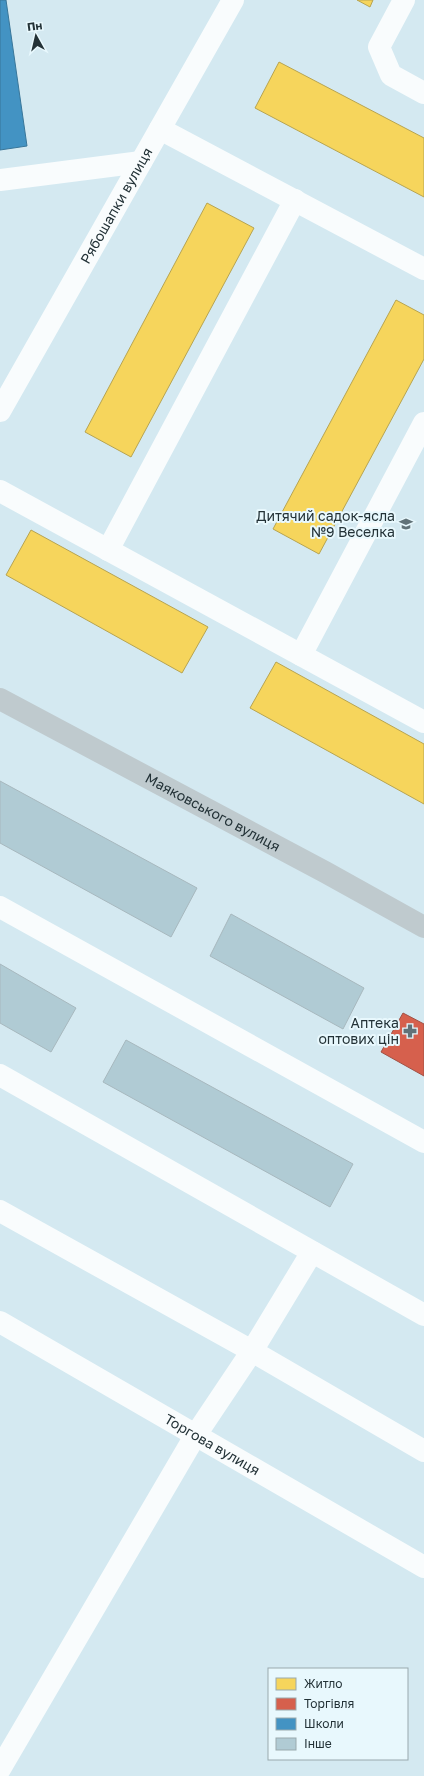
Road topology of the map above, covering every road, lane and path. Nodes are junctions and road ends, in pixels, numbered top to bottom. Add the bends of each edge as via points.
1 (234, 0) edge
2 (404, 0) edge
3 (424, 93) edge
4 (160, 129) junction
5 (142, 162) junction
6 (0, 180) edge
7 (295, 200) junction
8 (424, 269) edge
9 (2, 401) edge
10 (424, 423) edge
11 (0, 491) edge
12 (108, 550) junction
13 (300, 655) junction
14 (0, 699) edge
15 (424, 722) edge
16 (0, 907) edge
17 (424, 927) edge
18 (0, 1075) edge
19 (424, 1142) edge
20 (0, 1211) edge
21 (312, 1252) junction
22 (424, 1315) edge
23 (0, 1322) edge
24 (252, 1351) junction
25 (195, 1436) junction
26 (424, 1451) edge
27 (424, 1567) edge
28 (0, 1769) edge

1 - 4 street, Рябошапки вулиця
2 - 3 street via 379,47 391,75
4 - 5 street, Рябошапки вулиця
4 - 7 street
5 - 6 street
5 - 9 street, Рябошапки вулиця
7 - 8 street
7 - 12 street
10 - 13 street
11 - 12 street
12 - 13 street
13 - 15 street
14 - 17 main road, Маяковського вулиця
16 - 19 street
18 - 21 street
20 - 24 street
21 - 22 street
21 - 24 street
23 - 25 street, Торгова вулиця
24 - 25 street
24 - 26 street
25 - 27 street, Торгова вулиця
25 - 28 street

